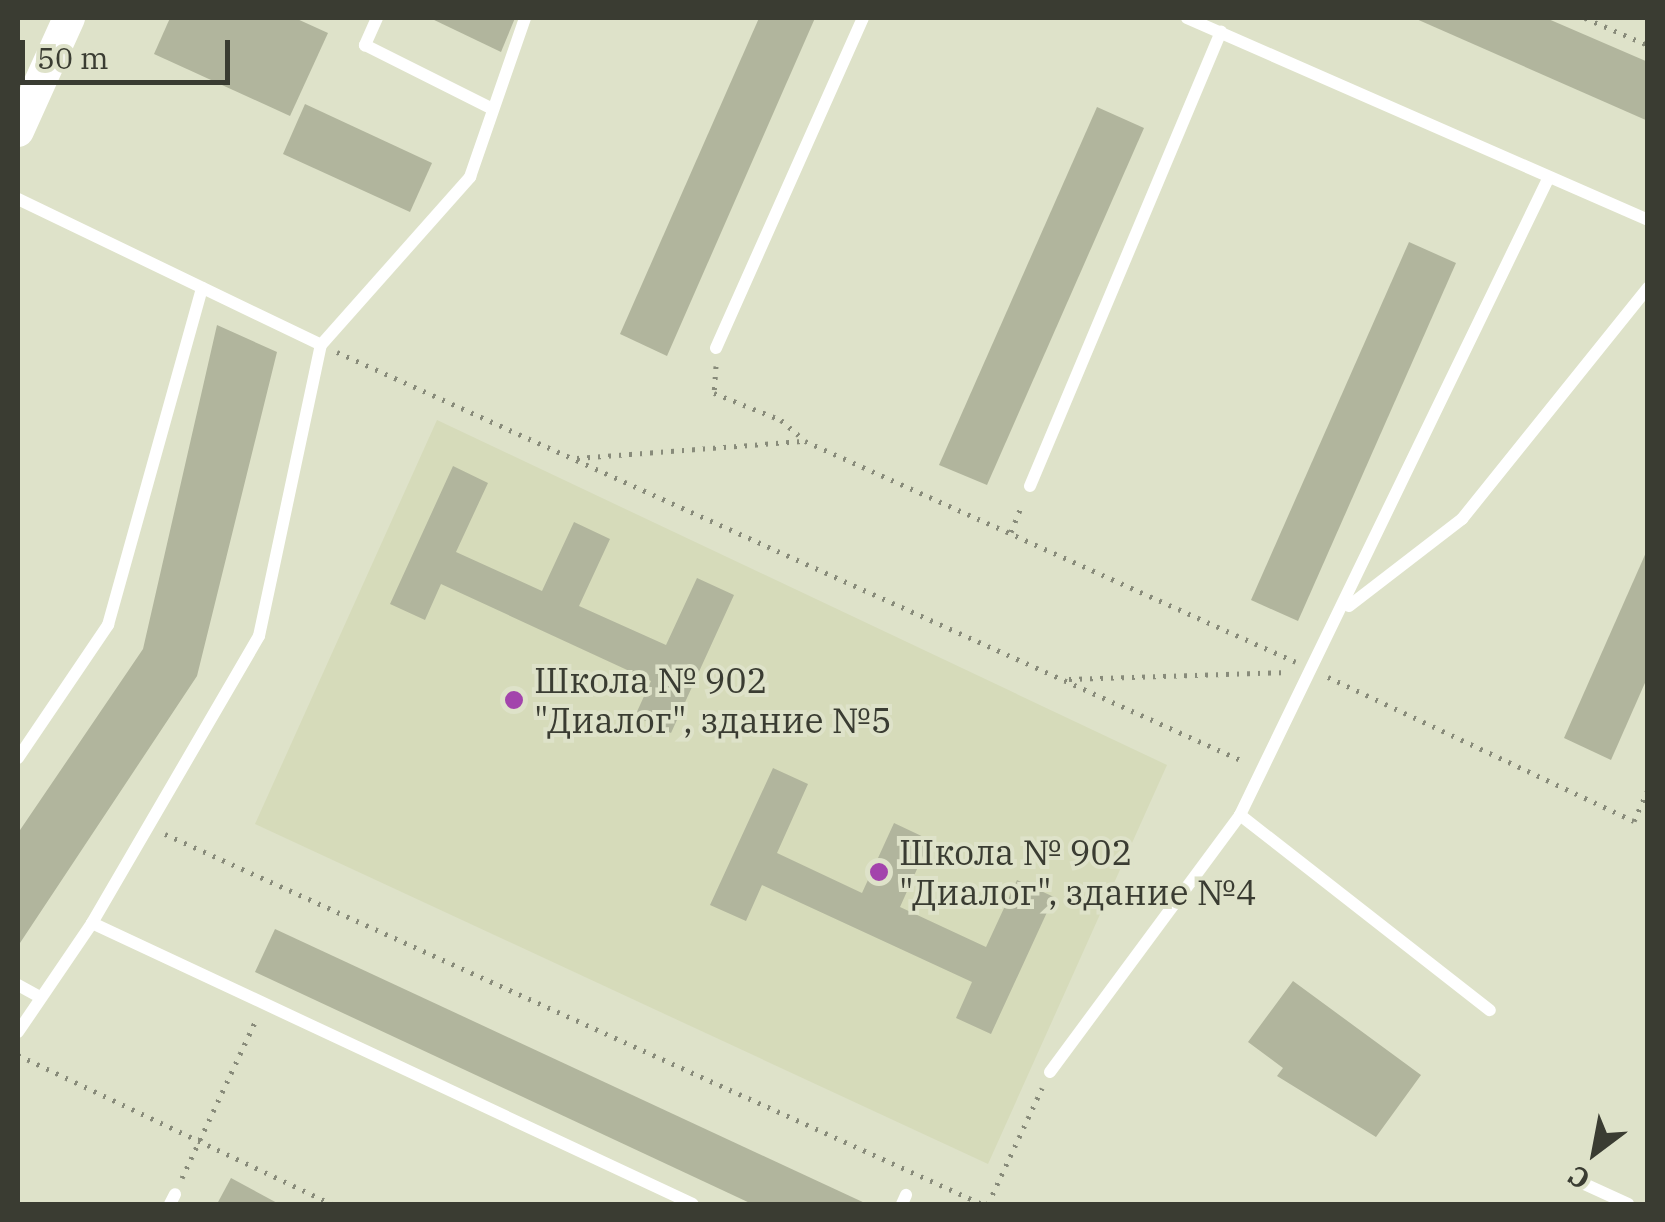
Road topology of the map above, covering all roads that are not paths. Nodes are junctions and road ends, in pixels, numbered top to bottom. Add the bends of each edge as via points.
1 (69, 18) edge
2 (377, 18) edge
3 (525, 18) edge
4 (863, 18) edge
5 (1187, 18) edge
6 (1220, 32) junction
7 (493, 110) junction
8 (18, 132) edge
9 (1548, 179) junction
10 (18, 199) edge
11 (1648, 220) edge
12 (202, 288) junction
13 (1648, 288) edge
14 (321, 345) junction
15 (716, 348) road end
16 (1030, 486) road end
17 (1347, 608) junction
18 (18, 758) edge
19 (1240, 815) junction
20 (92, 923) junction
21 (18, 985) edge
22 (40, 997) junction
23 (1490, 1010) dead end
24 (18, 1032) edge
25 (1050, 1072) road end
26 (1580, 1182) dead end
27 (694, 1204) edge
28 (1628, 1204) edge

1 - 8 street
2 - 7 lane via 365,45
3 - 7 lane
4 - 15 lane
5 - 6 lane
6 - 9 lane
6 - 16 lane
7 - 14 lane via 470,177
9 - 11 lane
9 - 17 lane
10 - 12 lane
12 - 14 lane
12 - 18 lane via 108,625
13 - 17 lane via 1462,520
14 - 20 lane via 259,636
17 - 19 lane
19 - 23 lane
19 - 25 lane
20 - 22 lane
20 - 27 lane
21 - 22 lane
22 - 24 lane
26 - 28 lane

